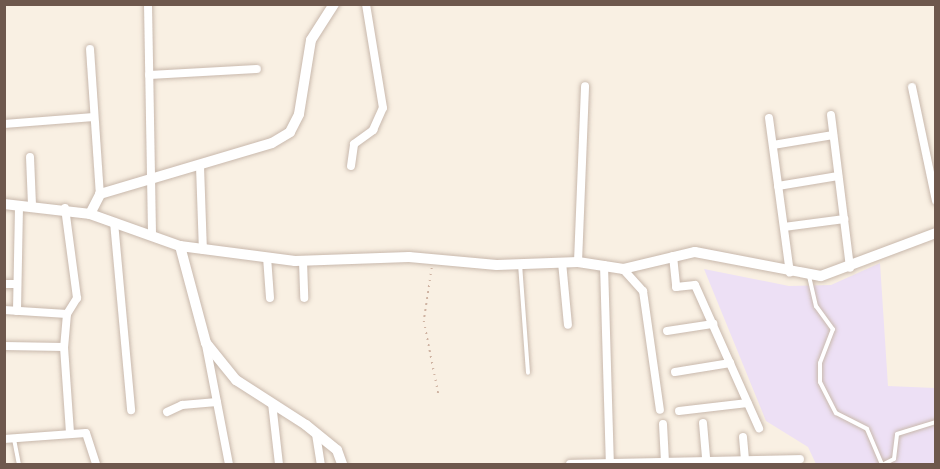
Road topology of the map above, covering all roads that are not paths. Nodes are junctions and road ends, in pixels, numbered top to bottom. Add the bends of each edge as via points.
1 (148, 4) edge
2 (334, 4) edge
3 (366, 4) edge
4 (90, 49) dead end
5 (257, 69) dead end
6 (149, 75) junction
7 (585, 86) dead end
8 (912, 87) dead end
9 (831, 115) dead end
10 (94, 117) junction
11 (769, 118) dead end
12 (4, 124) edge
13 (833, 135) junction
14 (773, 145) junction
15 (30, 157) dead end
16 (201, 166) junction
17 (351, 166) dead end
18 (838, 176) junction
19 (151, 181) junction
20 (778, 186) junction
21 (100, 194) junction
22 (936, 201) edge
23 (4, 204) edge
24 (19, 205) junction
25 (32, 205) junction
26 (65, 208) junction
27 (90, 214) junction
28 (844, 219) junction
29 (114, 222) junction
30 (784, 227) junction
31 (936, 233) edge
32 (152, 235) junction
33 (180, 246) junction
34 (203, 250) junction
35 (673, 256) junction
36 (267, 257) junction
37 (303, 261) junction
38 (562, 262) junction
39 (578, 262) junction
40 (520, 264) junction
41 (604, 265) junction
42 (850, 268) junction
43 (623, 269) junction
44 (790, 273) junction
45 (809, 275) junction
46 (4, 284) edge
47 (16, 284) junction
48 (270, 298) dead end
49 (304, 298) dead end
50 (4, 310) edge
51 (17, 310) junction
52 (67, 314) junction
53 (713, 324) junction
54 (568, 326) dead end
55 (667, 332) dead end
56 (206, 343) junction
57 (4, 346) edge
58 (64, 347) junction
59 (730, 363) junction
60 (675, 372) dead end
61 (528, 373) dead end
62 (217, 402) junction
63 (272, 403) junction
64 (748, 403) junction
65 (131, 410) dead end
66 (660, 410) dead end
67 (679, 411) dead end
68 (167, 412) dead end
69 (936, 422) edge
70 (703, 423) dead end
71 (663, 424) dead end
72 (759, 428) dead end
73 (70, 433) junction
74 (316, 434) junction
75 (743, 437) dead end
76 (14, 438) junction
77 (4, 439) edge
78 (800, 459) dead end
79 (706, 460) junction
80 (745, 460) junction
81 (665, 461) junction
82 (610, 463) edge
83 (19, 465) edge
84 (96, 465) edge
85 (230, 465) edge
86 (279, 465) edge
87 (321, 465) edge
88 (342, 465) edge
89 (570, 465) edge
90 (883, 465) edge

1 - 6 street
2 - 16 street via 311,40 299,114 290,132 272,143
3 - 17 street via 383,108 374,130 354,144
4 - 10 street
5 - 6 street
6 - 19 street
7 - 39 street
8 - 22 street
9 - 13 street
10 - 12 street
10 - 21 street
11 - 14 street
13 - 14 street
13 - 18 street
14 - 20 street
15 - 25 street
16 - 19 street
16 - 34 street
18 - 20 street
18 - 28 street
19 - 21 street
19 - 32 street
20 - 30 street
21 - 27 street
23 - 24 street
24 - 25 street
24 - 47 street
25 - 26 street
26 - 27 street
26 - 52 street via 77,298
27 - 29 street
28 - 30 street
28 - 42 street
29 - 32 street
29 - 65 street
30 - 44 street
31 - 42 street
32 - 33 street
33 - 34 street
33 - 56 street
34 - 36 street
35 - 43 street
35 - 44 street via 695,252
35 - 53 street via 676,287 695,285
36 - 37 street
36 - 48 street
37 - 40 street
37 - 49 street
38 - 39 street
38 - 40 street
38 - 54 street
39 - 41 street
40 - 61 lane
41 - 43 street
41 - 82 street
42 - 45 street
43 - 66 street via 643,291
44 - 45 street
45 - 90 lane via 816,306 833,328 820,363 820,382 836,413 867,429
46 - 47 street
47 - 51 street
50 - 51 street
51 - 52 street
52 - 58 street
53 - 55 street
53 - 59 street
56 - 62 street
56 - 63 street via 236,380
57 - 58 street
58 - 73 street
59 - 60 street
59 - 64 street
62 - 68 street via 182,405
62 - 85 street
63 - 74 street
63 - 86 street
64 - 67 street
64 - 72 street
69 - 90 lane via 897,434 894,459
70 - 79 street
71 - 81 street
73 - 76 street
73 - 84 street via 89,436
74 - 87 street
74 - 88 street via 337,450
75 - 80 street
76 - 77 street
76 - 83 lane
78 - 80 street
79 - 80 street
79 - 81 street
81 - 82 street
82 - 89 street

